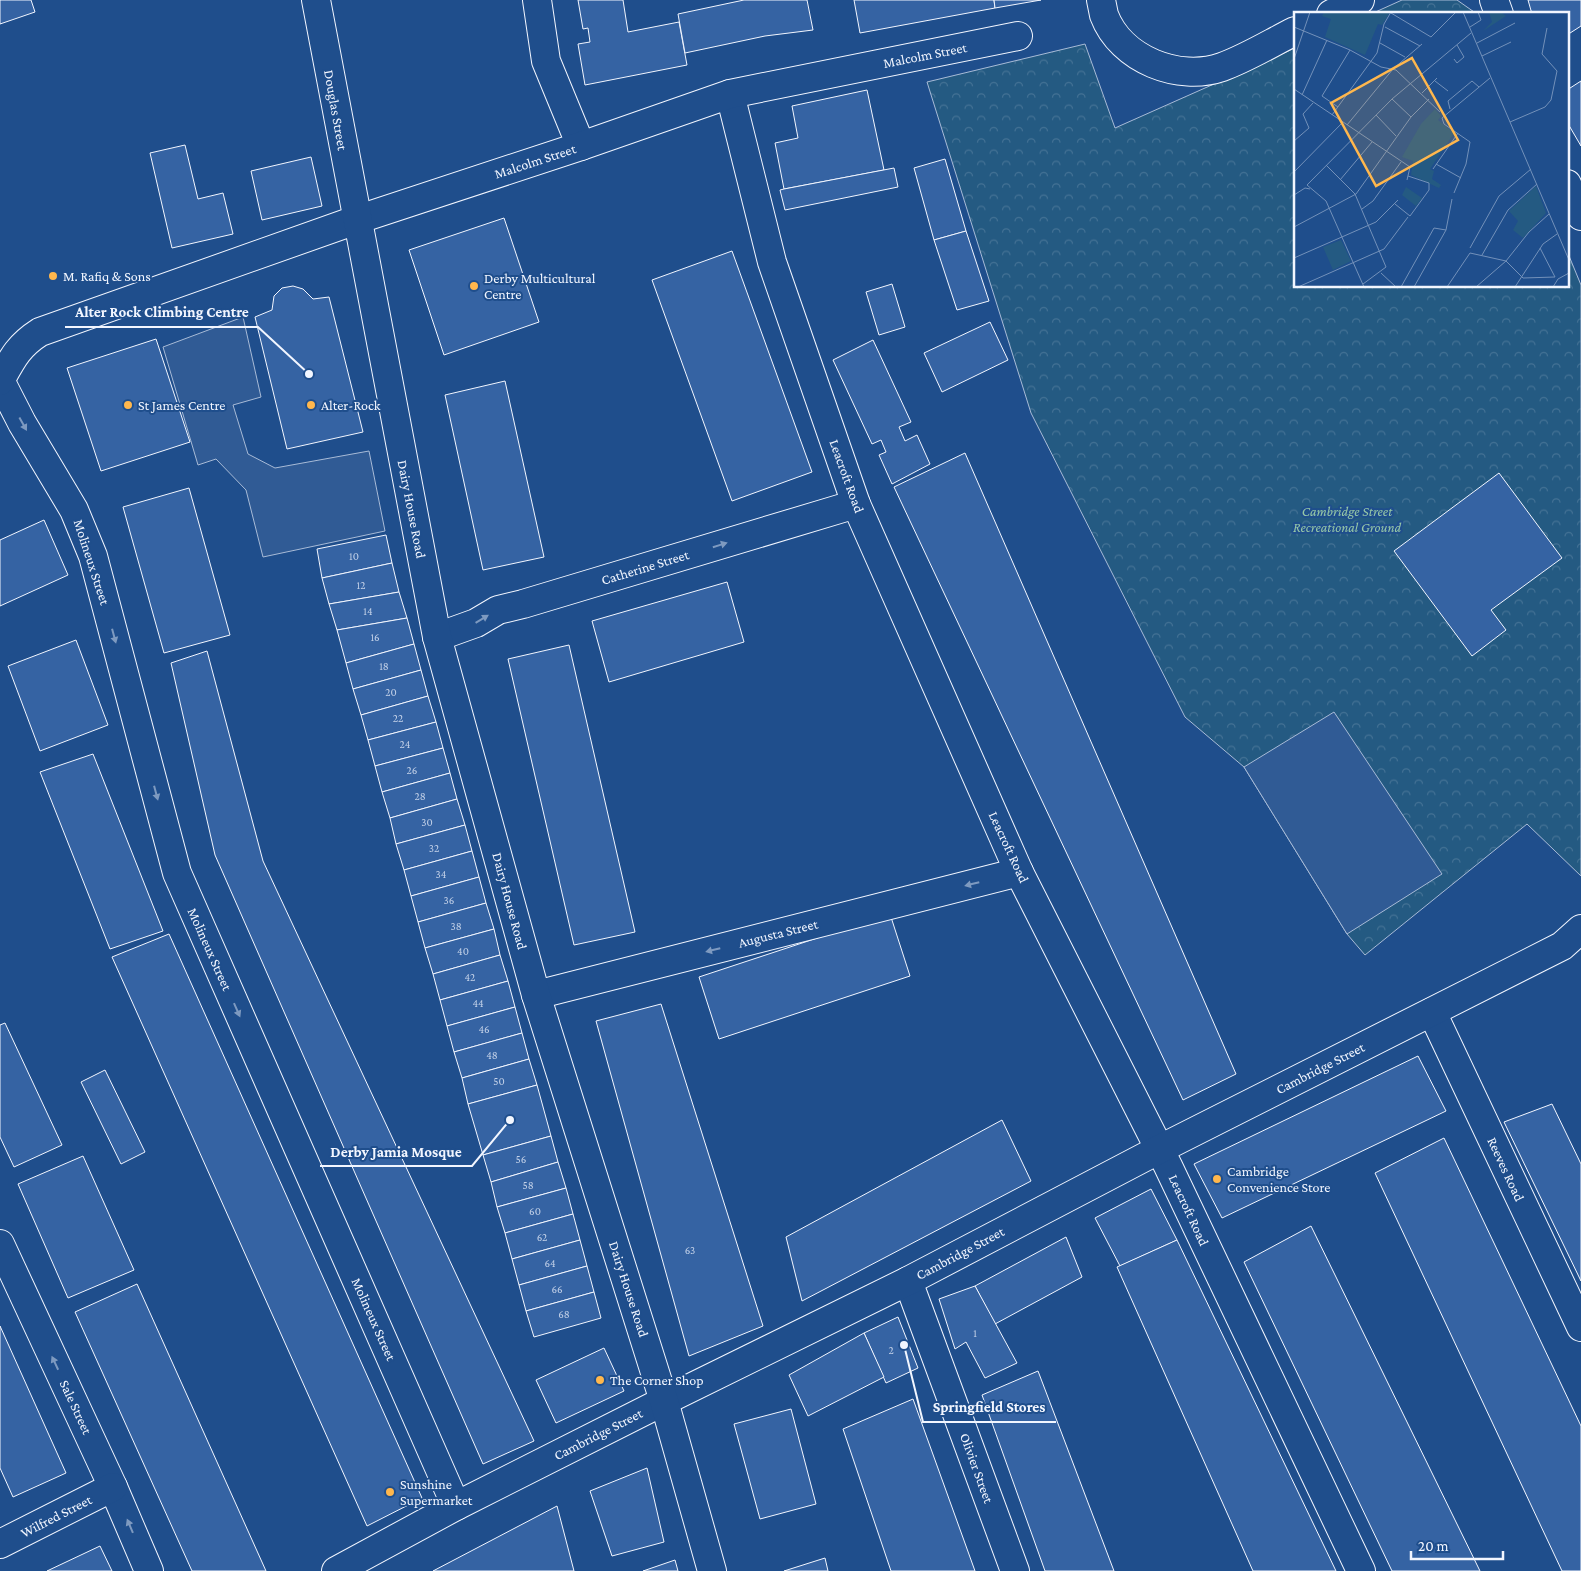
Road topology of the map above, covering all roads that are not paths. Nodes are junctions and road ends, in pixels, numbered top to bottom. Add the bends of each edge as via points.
1 (316, 0) edge
2 (537, 0) edge
3 (1101, 0) edge
4 (1360, 0) edge
5 (1494, 0) edge
6 (1335, 12) edge
7 (1498, 12) edge
8 (1294, 32) edge
9 (1018, 36) dead end
10 (730, 94) junction
11 (581, 146) junction
12 (1568, 186) edge
13 (1581, 216) edge
14 (356, 220) junction
15 (0, 381) edge
16 (856, 504) junction
17 (437, 637) junction
18 (1019, 872) junction
19 (1581, 929) edge
20 (536, 995) junction
21 (1432, 1012) junction
22 (1160, 1149) junction
23 (0, 1244) edge
24 (908, 1281) junction
25 (1581, 1327) edge
26 (664, 1401) junction
27 (113, 1487) junction
28 (456, 1506) junction
29 (0, 1544) edge
30 (378, 1560) edge
31 (149, 1571) edge
32 (336, 1571) edge
33 (712, 1571) edge
34 (1014, 1571) edge
35 (1361, 1571) edge

1 - 14 street, Douglas Street
2 - 11 street via 546,62
3 - 8 street via 1104,16 1130,50 1152,64 1171,69 1195,73 1222,67
4 - 6 street
5 - 7 street
9 - 10 street, Malcolm Street
10 - 11 street, Malcolm Street
10 - 16 street, Leacroft Road via 772,262
11 - 14 street, Malcolm Street
12 - 13 street
14 - 15 street, Malcolm Street via 40,332 26,341
14 - 17 street, Dairy House Road
15 -> 28 street, Molineux Street via 74,510 92,556 177,873
17 -> 16 street, Catherine Street via 476,623 498,610
16 - 18 street, Leacroft Road
17 - 20 street, Dairy House Road
18 -> 20 street, Augusta Street
18 - 22 street, Leacroft Road
19 - 21 street, Cambridge Street via 1562,946
20 - 26 street, Dairy House Road
21 - 22 street, Cambridge Street
21 - 25 street, Reeves Road
22 - 24 street, Cambridge Street
22 - 35 street, Leacroft Road
27 -> 23 street, Sale Street
24 - 26 street, Cambridge Street
24 - 34 street, Olivier Street
26 - 28 street, Cambridge Street
26 - 33 street, Dairy House Road
27 - 29 street, Wilfred Street
31 -> 27 street, Sale Street
28 - 30 street, Cambridge Street
30 - 32 street, Cambridge Street

